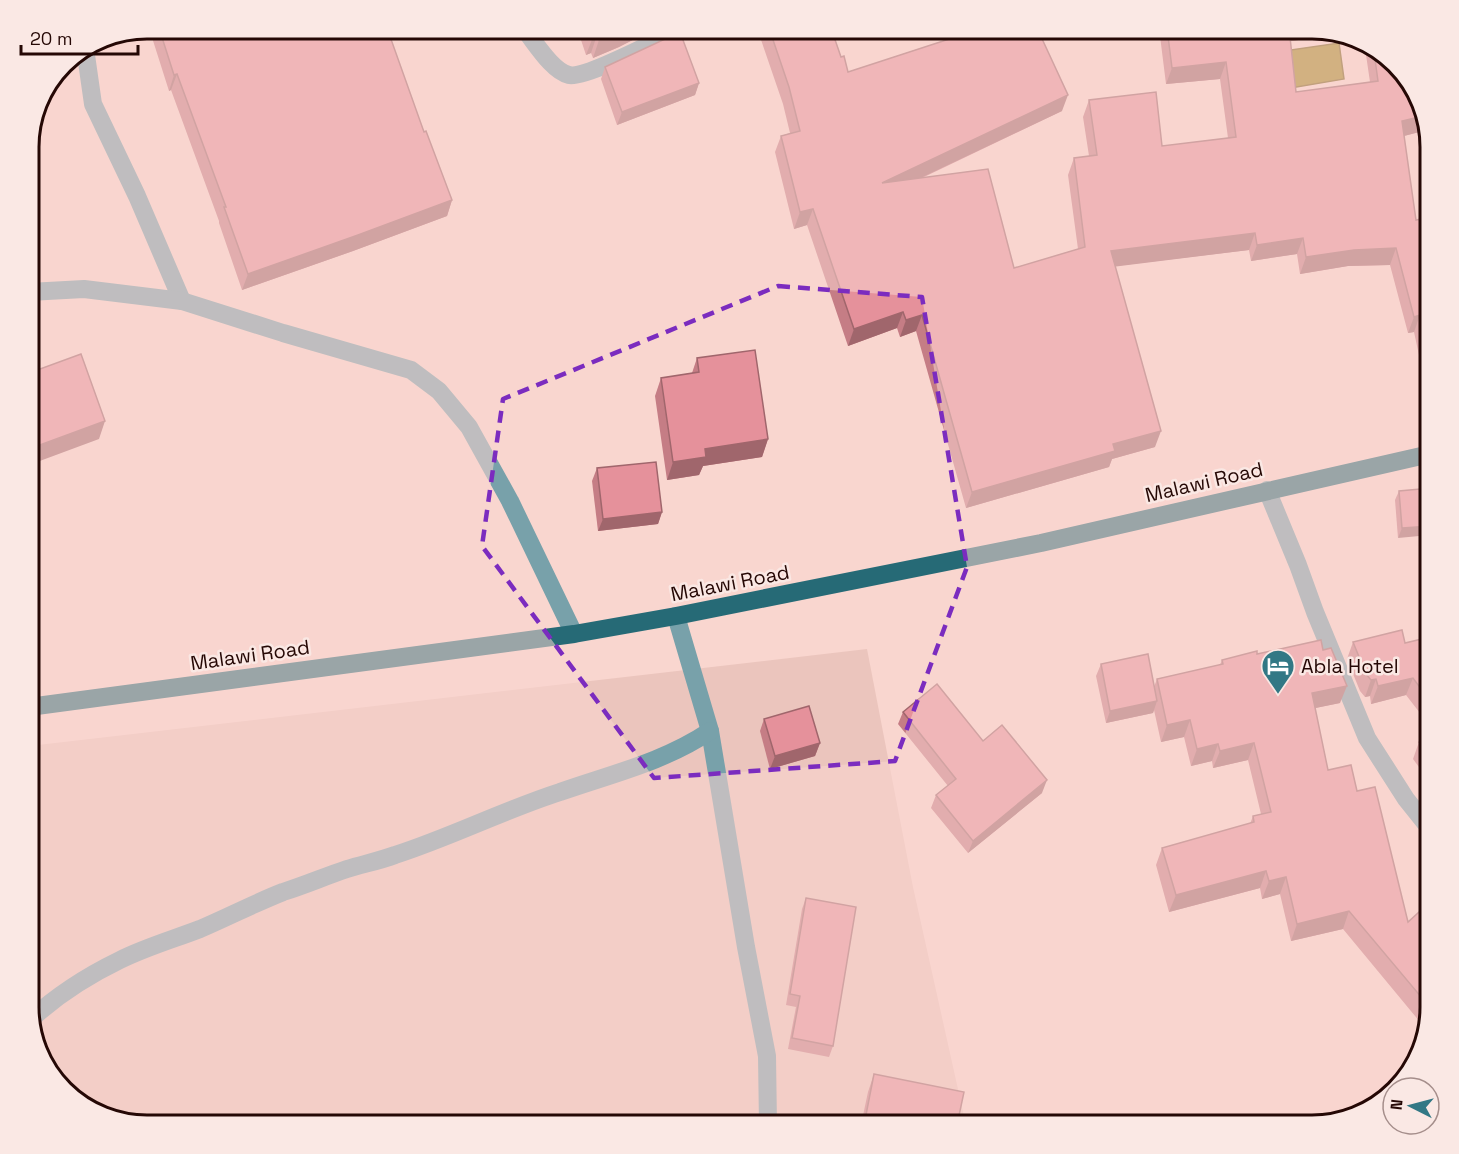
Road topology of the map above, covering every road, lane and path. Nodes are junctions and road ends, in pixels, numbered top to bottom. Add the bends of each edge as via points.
1 (532, 39) edge
2 (658, 39) edge
3 (86, 58) edge
4 (39, 292) edge
5 (182, 301) junction
6 (1420, 456) edge
7 (1267, 490) junction
8 (676, 616) junction
9 (574, 634) junction
10 (39, 706) edge
11 (710, 731) junction
12 (1420, 816) edge
13 (39, 1011) edge
14 (768, 1115) edge

1 - 2 street via 552,65 570,75 591,72
3 - 5 street via 93,104
4 - 5 street via 84,290
5 - 9 street via 411,370 439,391 469,427 510,501
6 - 7 main road, Malawi Road
7 - 8 main road, Malawi Road via 1030,545
7 - 12 street via 1367,738
8 - 9 main road, Malawi Road
8 - 11 street
9 - 10 main road, Malawi Road
11 - 13 street via 647,763 246,907 120,960
11 - 14 street via 767,1056

